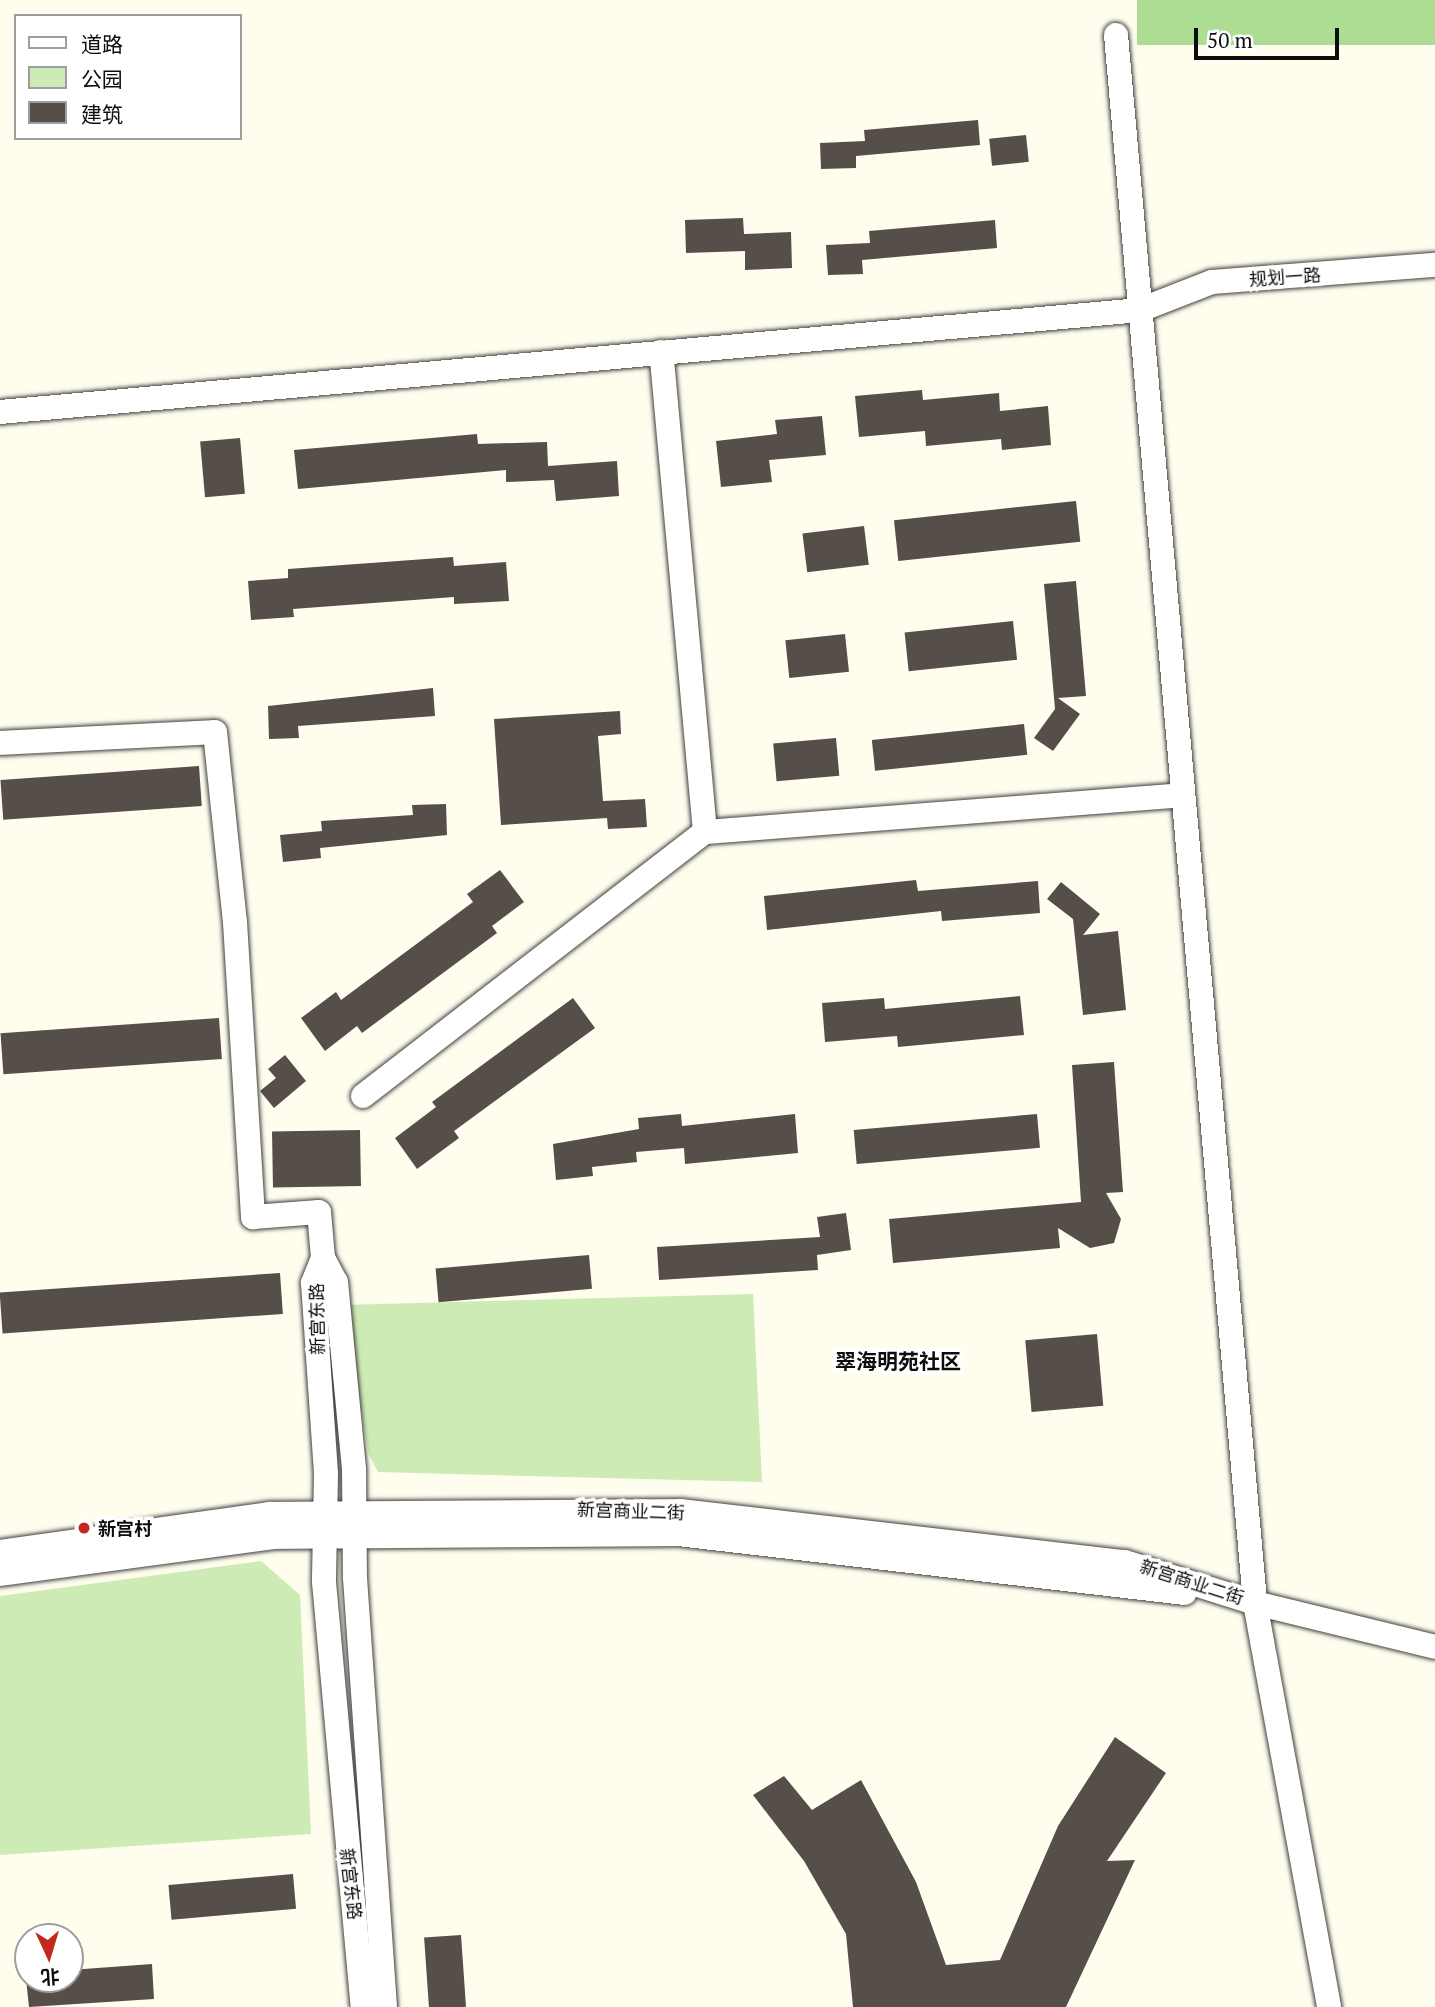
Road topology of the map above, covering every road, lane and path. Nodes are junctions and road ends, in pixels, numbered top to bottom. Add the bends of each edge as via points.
1 (1116, 35) dead end
2 (1435, 265) edge
3 (1140, 310) junction
4 (661, 352) junction
5 (0, 412) edge
6 (0, 743) edge
7 (1183, 795) junction
8 (705, 832) junction
9 (363, 1096) dead end
10 (323, 1258) junction
11 (325, 1524) junction
12 (354, 1524) junction
13 (0, 1552) edge
14 (0, 1574) edge
15 (1255, 1602) junction
16 (1435, 1647) edge
17 (363, 2007) edge
18 (385, 2007) edge
19 (1329, 2007) edge

1 - 3 street
2 - 3 street, 规划一路 via 1212,282
3 - 4 street, 规划一路
3 - 7 street
4 - 5 street, 规划一路
4 - 8 street
6 - 10 street via 215,732 235,922 253,1217 318,1212
7 - 8 street
7 - 15 street
8 - 9 street
10 - 11 street, 新宫东路 via 313,1283
10 - 12 street, 新宫东路 via 336,1282
11 - 12 street, 新宫商业二街
11 - 13 street, 新宫商业二街 via 269,1514
11 - 14 street, 新宫商业二街
11 - 17 street, 新宫东路
12 - 15 street, 新宫商业二街 via 681,1511 1125,1562
12 - 18 street, 新宫东路
15 - 16 street, 新宫商业二街
15 - 19 street

